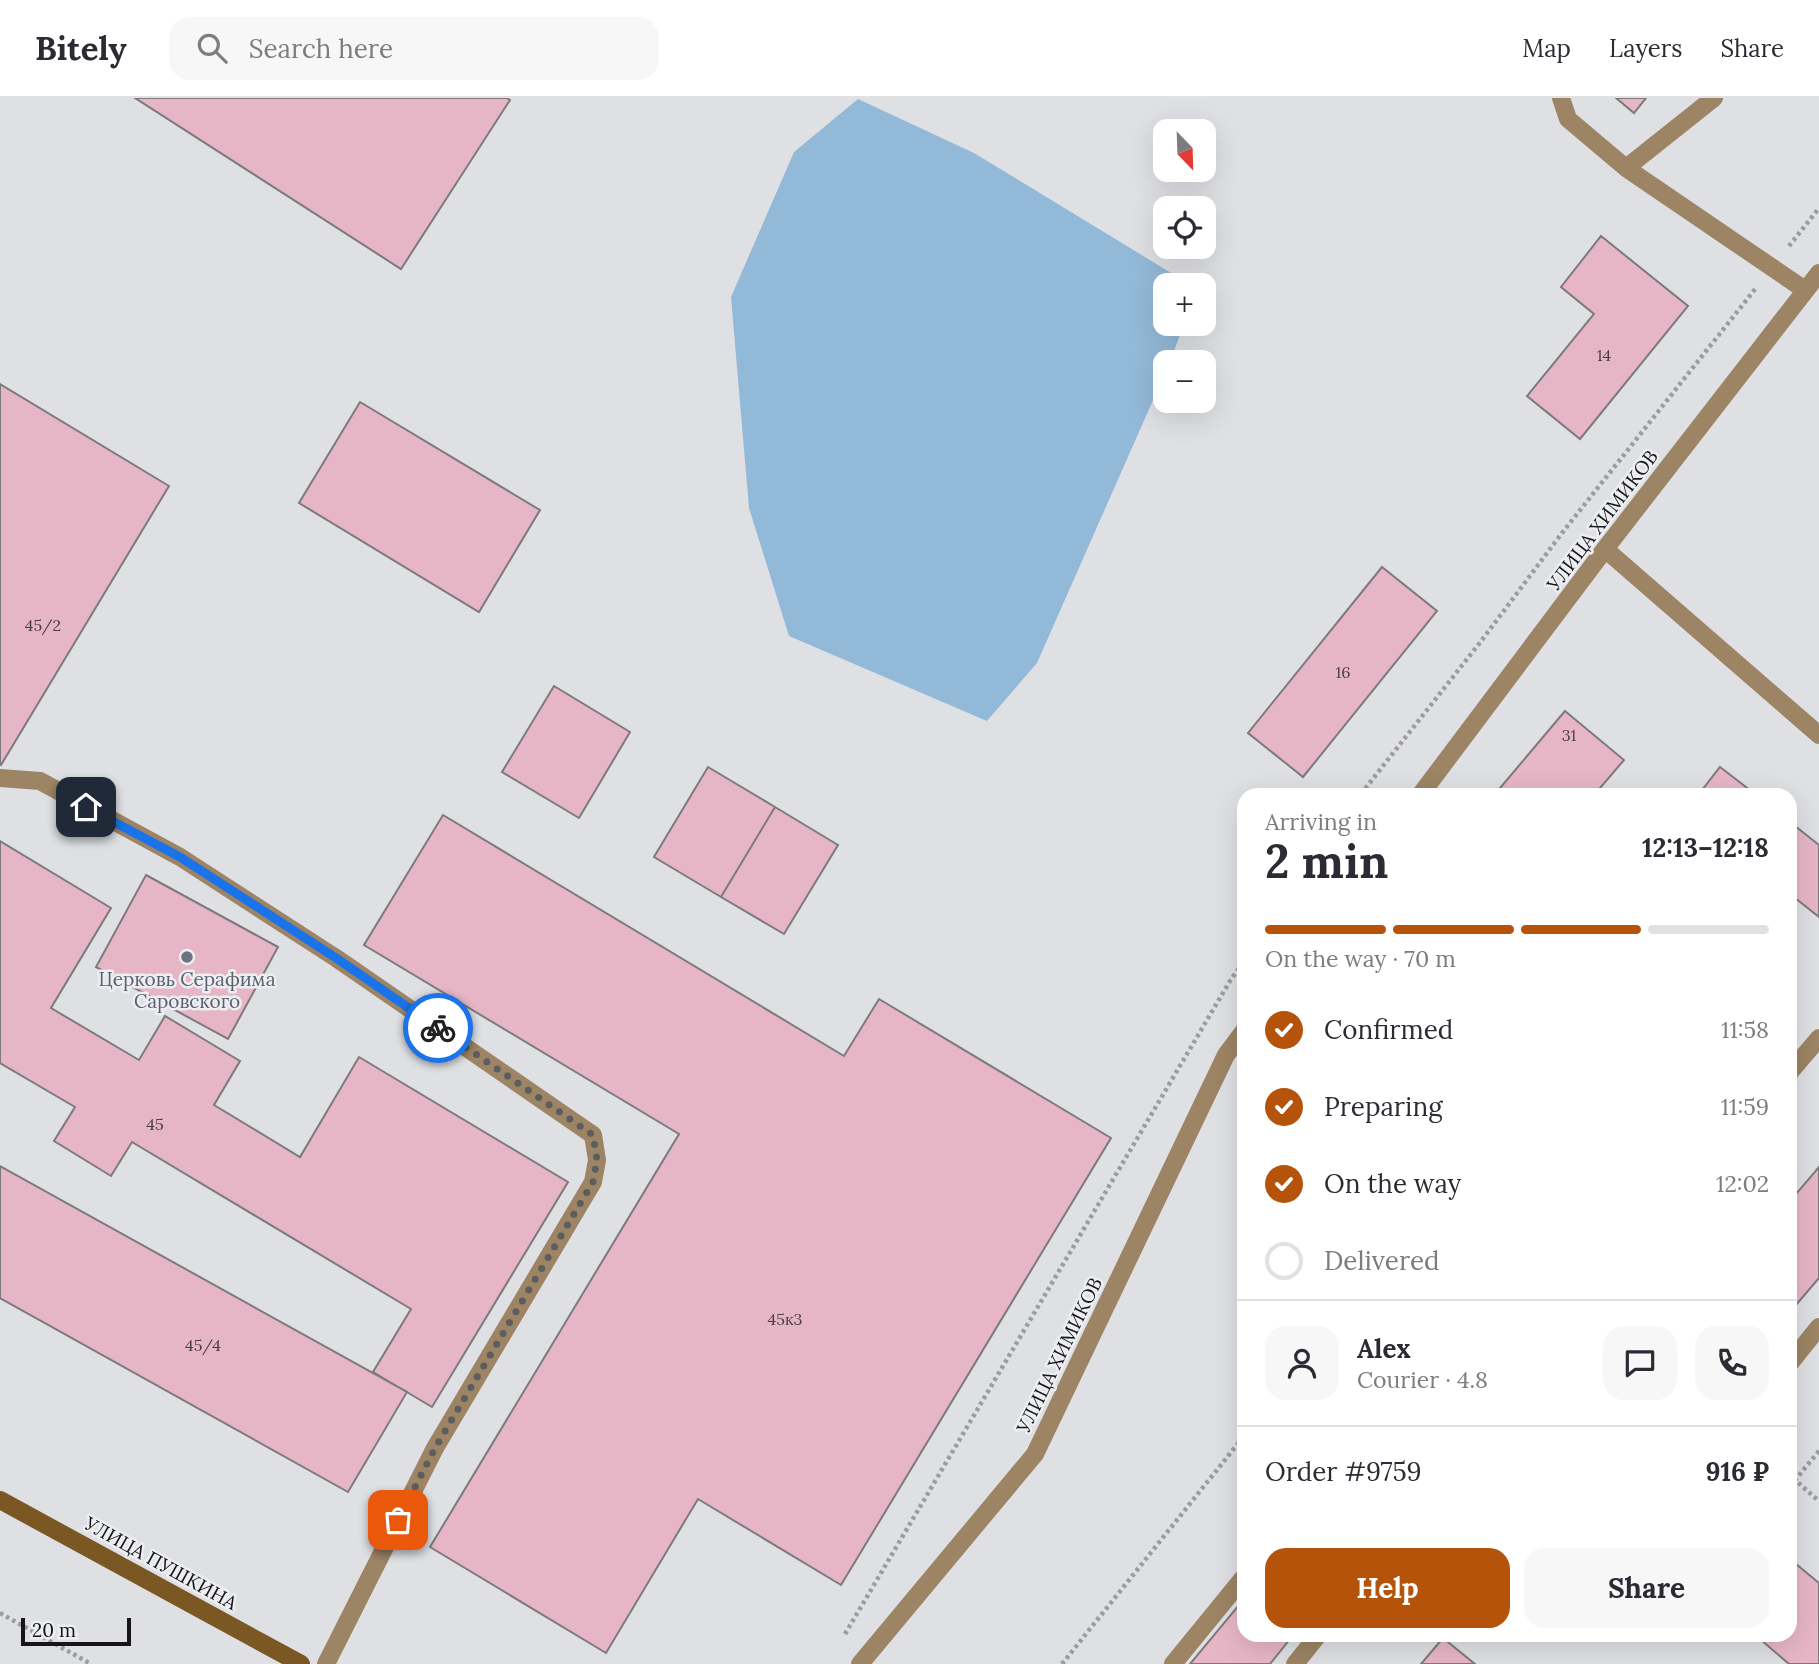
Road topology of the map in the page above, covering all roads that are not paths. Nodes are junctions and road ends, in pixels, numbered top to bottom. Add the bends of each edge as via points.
1 (1561, 98) edge
2 (1714, 98) edge
3 (1626, 167) junction
4 (1819, 272) edge
5 (1805, 290) junction
6 (1605, 549) junction
7 (1819, 735) edge
8 (0, 778) edge
9 (1426, 788) edge
10 (1819, 1038) edge
11 (1237, 1040) edge
12 (1797, 1064) edge
13 (1819, 1327) edge
14 (1797, 1354) edge
15 (0, 1500) edge
16 (1237, 1586) edge
17 (1313, 1642) edge
18 (301, 1664) edge
19 (326, 1664) edge
20 (860, 1664) edge
21 (1173, 1664) edge
22 (1295, 1664) edge

1 - 3 street via 1568,119
2 - 3 street
3 - 5 street
4 - 5 street, УЛИЦА ХИМИКОВ
5 - 6 street, УЛИЦА ХИМИКОВ
6 - 7 street
6 - 9 street, УЛИЦА ХИМИКОВ
8 - 19 street via 40,781 180,857 593,1135 597,1160 593,1182 435,1448
10 - 12 street
11 - 20 street, УЛИЦА ХИМИКОВ via 1035,1454
13 - 14 street
15 - 18 street, УЛИЦА ПУШКИНА
16 - 21 street
17 - 22 street

